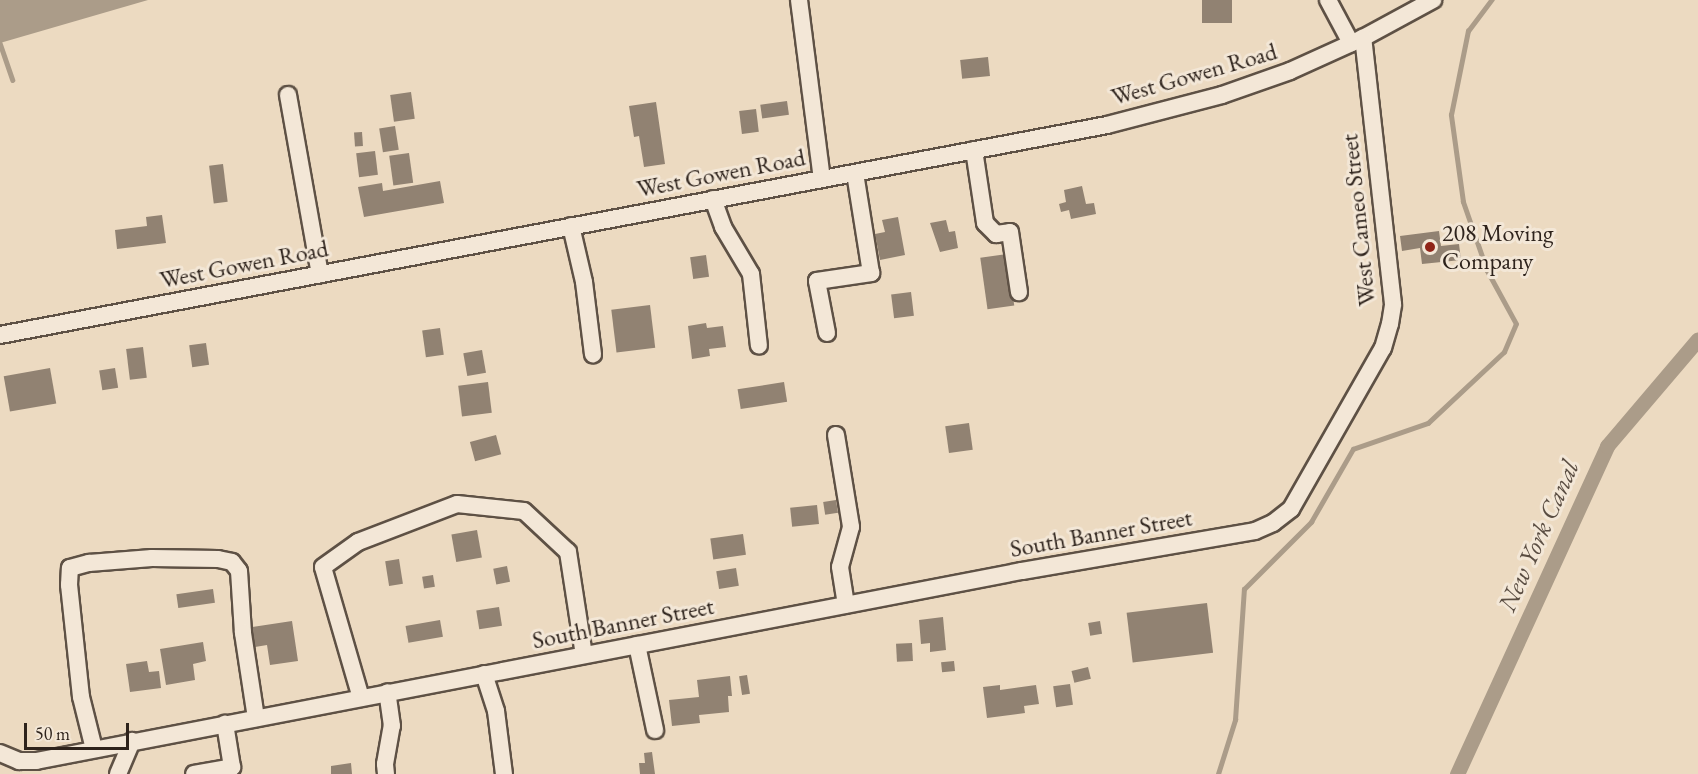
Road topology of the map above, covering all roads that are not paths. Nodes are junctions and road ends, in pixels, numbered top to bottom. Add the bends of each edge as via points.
1 (799, 0) edge
2 (1328, 0) edge
3 (1433, 0) edge
4 (1357, 41) junction
5 (288, 95) dead end
6 (974, 150) junction
7 (855, 173) junction
8 (822, 179) junction
9 (713, 200) junction
10 (571, 226) junction
11 (320, 274) junction
12 (1019, 292) dead end
13 (827, 333) dead end
14 (0, 335) edge
15 (759, 346) dead end
16 (593, 354) dead end
17 (836, 435) dead end
18 (1255, 531) joint
19 (846, 605) junction
20 (637, 645) junction
21 (584, 655) junction
22 (484, 674) junction
23 (387, 692) junction
24 (361, 698) junction
25 (256, 718) junction
26 (225, 723) junction
27 (655, 730) dead end
28 (132, 741) junction
29 (94, 748) junction
30 (1, 754) edge
31 (233, 770) edge
32 (118, 774) edge
33 (194, 774) edge
34 (386, 774) edge
35 (504, 774) edge

1 - 8 street
2 - 4 street
3 - 4 street, West Gowen Road
4 - 6 street, West Gowen Road via 1222,95 1107,125
4 - 18 street, West Cameo Street via 1393,304 1390,324 1383,348 1291,508
5 - 11 street
6 - 7 street, West Gowen Road
6 - 12 street via 985,223 996,234 1010,232
7 - 8 street, West Gowen Road
7 - 13 street via 872,273 818,281
8 - 9 street, West Gowen Road
9 - 10 street, West Gowen Road
9 - 15 street via 723,227 751,274
10 - 11 street, West Gowen Road
10 - 16 street via 584,282
11 - 14 street, West Gowen Road
17 - 19 street via 851,527 840,567
18 - 19 street, South Banner Street
19 - 20 street, South Banner Street
20 - 21 street, South Banner Street
20 - 27 street
21 - 22 street, South Banner Street
21 - 24 street via 568,552 524,511 457,504 358,542 323,567
22 - 23 street, South Banner Street
22 - 35 street via 496,711
23 - 24 street, South Banner Street
23 - 34 street via 392,726
24 - 25 street, South Banner Street
25 - 26 street, South Banner Street
25 - 29 street via 243,633 239,571 232,562 218,558 152,558 89,563 70,568 69,585 81,696
26 - 28 street, South Banner Street
26 - 31 street
28 - 29 street, South Banner Street
28 - 32 street
29 - 30 street, South Banner Street via 36,761 19,761
31 - 33 street

